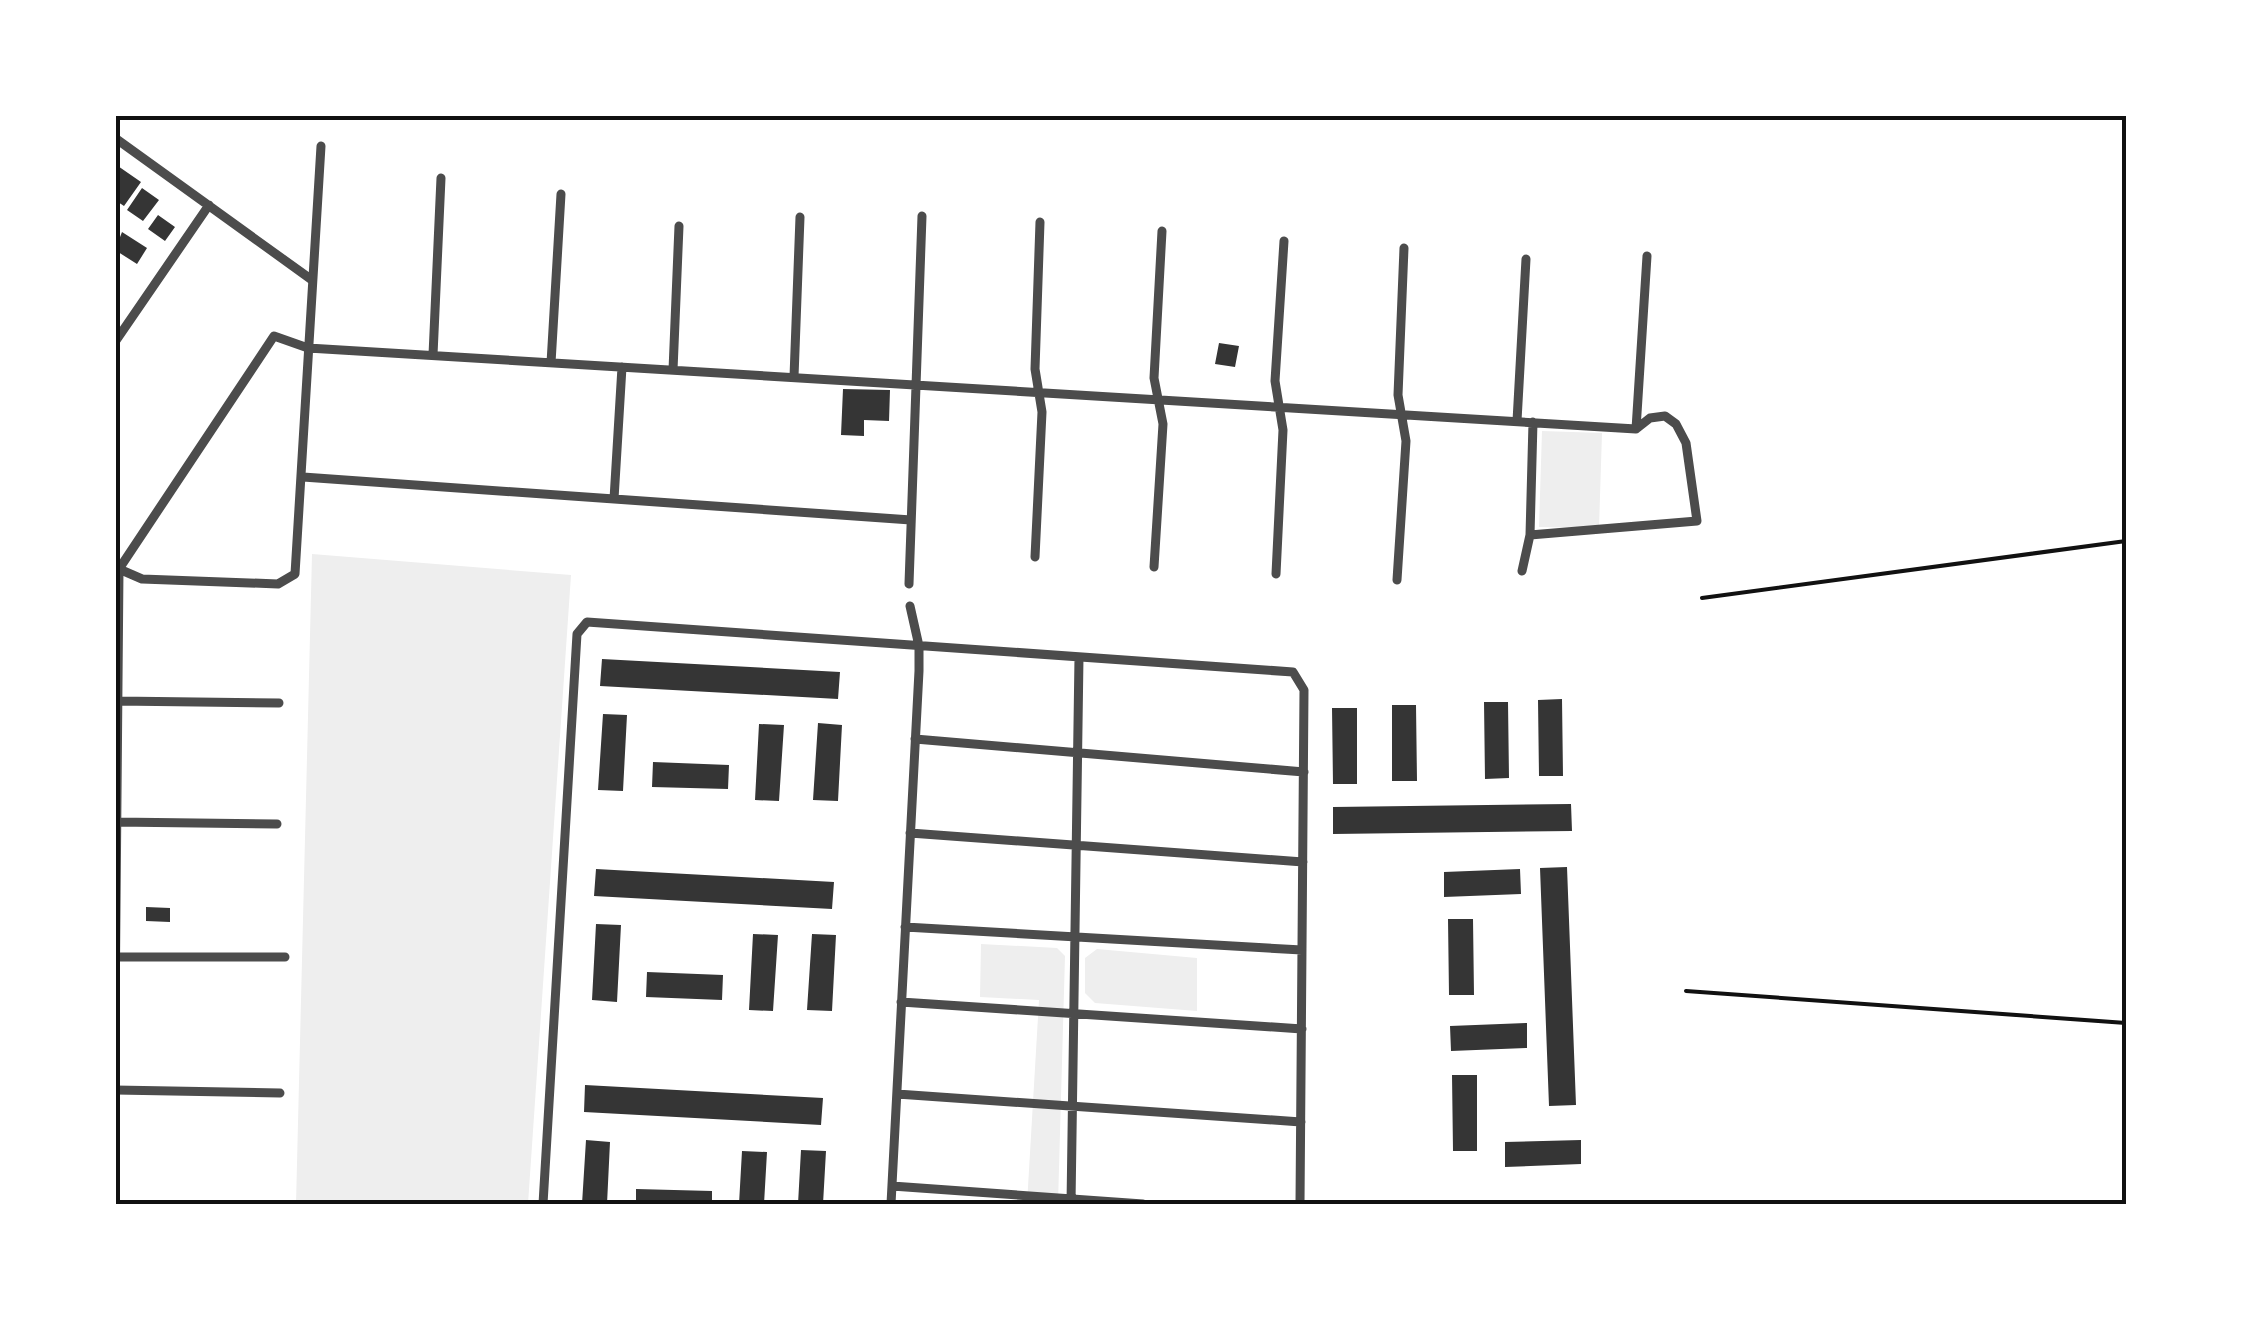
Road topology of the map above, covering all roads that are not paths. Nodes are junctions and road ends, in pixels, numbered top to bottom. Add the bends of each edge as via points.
1 (115, 138) edge
2 (321, 146) dead end
3 (441, 178) dead end
4 (560, 194) dead end
5 (210, 205) junction
6 (922, 216) dead end
7 (800, 217) dead end
8 (1040, 222) dead end
9 (679, 226) dead end
10 (1162, 231) dead end
11 (1284, 242) dead end
12 (1404, 248) dead end
13 (1648, 256) dead end
14 (1526, 259) dead end
15 (312, 280) junction
16 (115, 342) edge
17 (308, 348) junction
18 (433, 356) junction
19 (552, 362) junction
20 (622, 367) junction
21 (673, 370) junction
22 (794, 377) junction
23 (917, 385) junction
24 (1038, 392) junction
25 (1158, 400) junction
26 (1279, 407) junction
27 (1401, 414) junction
28 (1517, 422) junction
29 (1534, 422) junction
30 (1636, 429) junction
31 (302, 477) junction
32 (614, 499) junction
33 (911, 520) junction
34 (1530, 535) junction
35 (1034, 557) dead end
36 (1154, 567) dead end
37 (1522, 571) dead end
38 (117, 572) edge
39 (1276, 574) dead end
40 (1398, 580) dead end
41 (909, 584) dead end
42 (910, 606) dead end
43 (919, 646) junction
44 (1079, 657) junction
45 (118, 701) junction
46 (279, 703) dead end
47 (915, 739) junction
48 (1078, 753) junction
49 (1304, 772) junction
50 (116, 822) edge
51 (277, 824) dead end
52 (910, 834) junction
53 (1076, 846) junction
54 (1303, 862) junction
55 (905, 927) junction
56 (1075, 937) junction
57 (1302, 950) junction
58 (115, 957) edge
59 (285, 957) dead end
60 (901, 1002) junction
61 (1074, 1014) junction
62 (115, 1020) edge
63 (1302, 1029) junction
64 (115, 1090) edge
65 (280, 1093) dead end
66 (897, 1094) junction
67 (1073, 1106) junction
68 (1301, 1122) junction
69 (892, 1186) junction
70 (1071, 1202) edge
71 (542, 1204) edge
72 (891, 1204) edge
73 (1143, 1204) edge
74 (1300, 1204) edge

1 - 5 street
2 - 15 street
3 - 18 street
4 - 19 street
5 - 15 street
5 - 16 street
6 - 23 street
7 - 22 street
8 - 24 street
9 - 21 street
10 - 25 street
11 - 26 street
12 - 27 street
13 - 30 street
14 - 28 street
15 - 17 street
17 - 18 street
17 - 31 street
17 - 38 street via 274,336
18 - 19 street
19 - 20 street
20 - 21 street
20 - 32 street
21 - 22 street
22 - 23 street
23 - 24 street
23 - 33 street
24 - 25 street
24 - 35 street
25 - 26 street
25 - 36 street via 1164,424
26 - 27 street
26 - 39 street
27 - 28 street
27 - 40 street via 1406,441
28 - 29 street
29 - 30 street
29 - 34 street
30 - 34 street via 1664,416 1682,433 1697,522
31 - 32 street
31 - 38 street via 295,574 278,584 142,579
32 - 33 street
33 - 41 street
34 - 37 street
38 - 45 street
42 - 43 street
43 - 44 street
43 - 47 street
43 - 71 street via 587,622 578,634
44 - 48 street
44 - 49 street via 1293,672 1304,690
45 - 46 street
45 - 50 street
47 - 48 street
47 - 52 street
48 - 49 street
48 - 53 street
49 - 54 street
50 - 51 street
50 - 58 street
52 - 53 street
52 - 55 street
53 - 54 street
53 - 56 street
54 - 57 street
55 - 56 street
55 - 60 street
56 - 57 street
56 - 61 street
57 - 63 street
58 - 59 street
58 - 62 street
60 - 61 street
60 - 66 street
61 - 63 street
61 - 67 street
63 - 68 street
64 - 65 street
66 - 67 street
66 - 69 street
67 - 68 street
67 - 70 street
68 - 74 street
69 - 70 street
69 - 72 street
70 - 73 street

